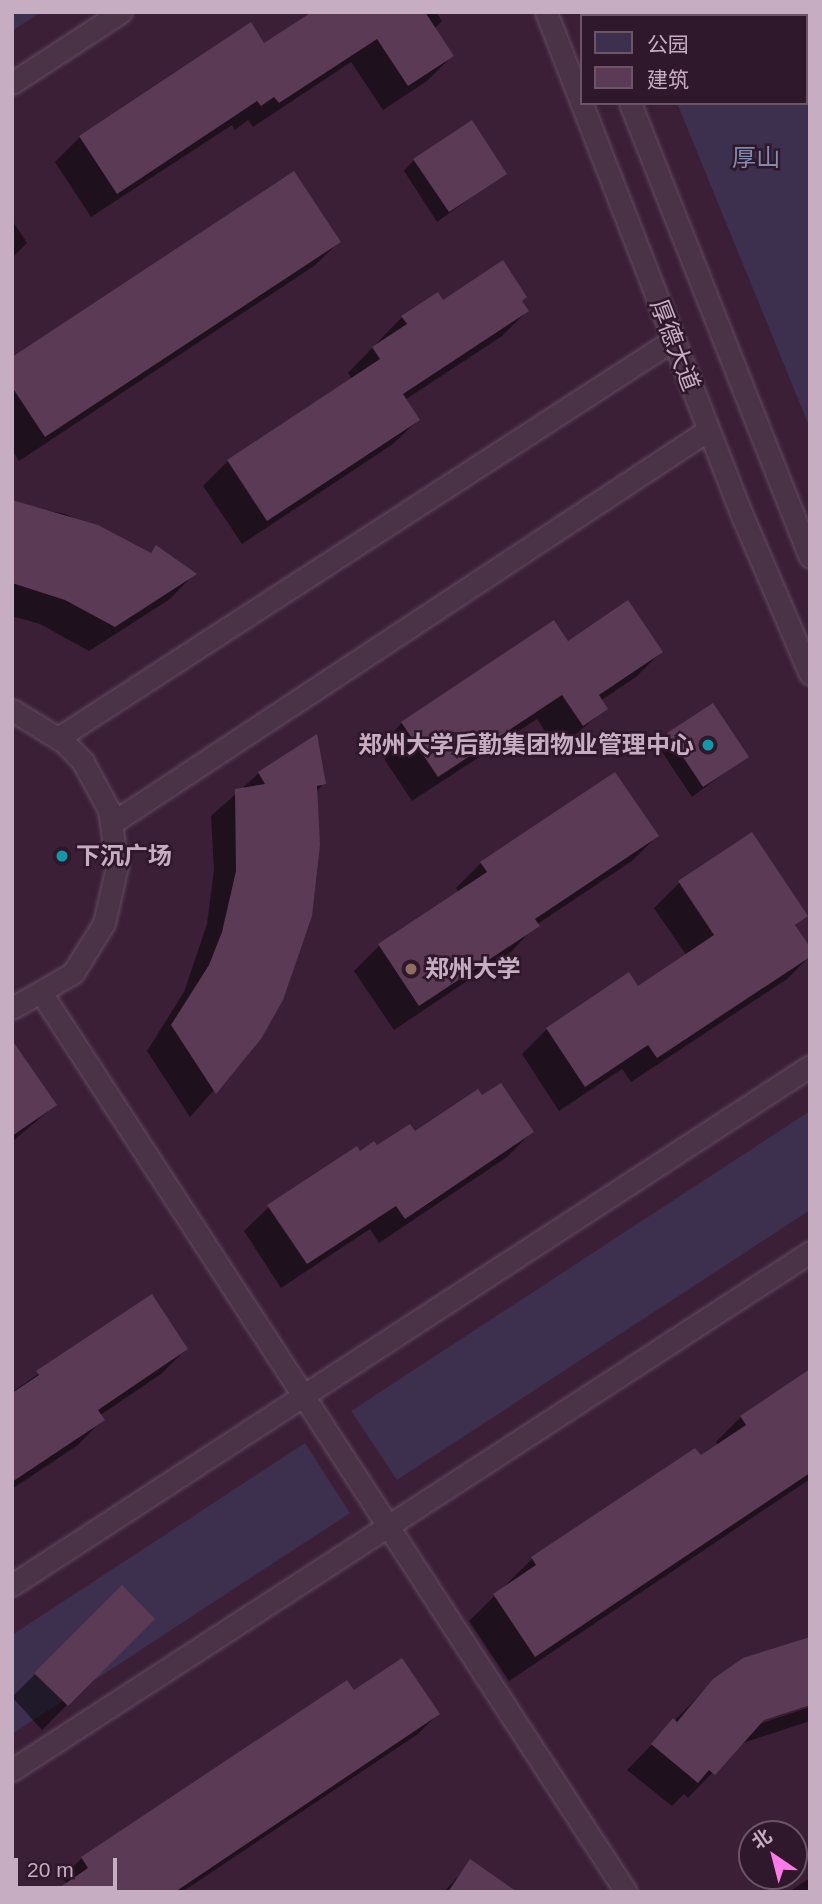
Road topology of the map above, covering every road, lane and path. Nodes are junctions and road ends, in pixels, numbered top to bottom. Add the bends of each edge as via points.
1 (121, 12) edge
2 (546, 12) edge
3 (12, 83) edge
4 (580, 100) edge
5 (582, 105) edge
6 (631, 105) edge
7 (673, 340) junction
8 (708, 430) junction
9 (810, 557) edge
10 (810, 674) edge
11 (12, 710) edge
12 (58, 738) junction
13 (112, 823) junction
14 (42, 994) junction
15 (12, 1008) edge
16 (810, 1066) edge
17 (810, 1252) edge
18 (304, 1395) junction
19 (388, 1526) junction
20 (12, 1585) edge
21 (12, 1770) edge
22 (626, 1892) edge

1 - 3 lane
2 - 4 lane, 厚德大道
5 - 7 lane, 厚德大道
6 - 9 lane, 厚德大道
7 - 8 lane, 厚德大道
7 - 12 lane
8 - 10 lane, 厚德大道
8 - 13 lane
11 - 12 lane
12 - 13 lane via 83,762
13 - 14 lane via 117,866 104,923 73,973
14 - 15 lane
14 - 18 lane
16 - 18 lane
17 - 19 lane
18 - 19 lane
18 - 20 lane
19 - 21 lane
19 - 22 lane

